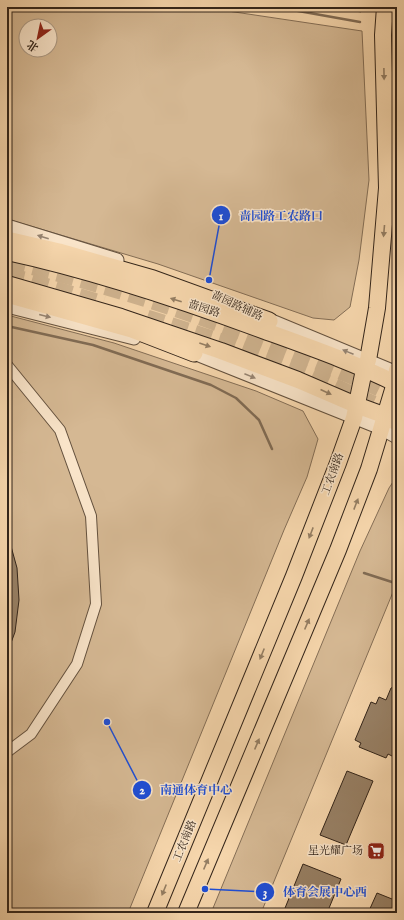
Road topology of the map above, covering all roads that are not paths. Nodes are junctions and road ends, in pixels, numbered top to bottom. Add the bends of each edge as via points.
1 (385, 7) edge
2 (7, 226) edge
3 (7, 240) edge
4 (7, 252) edge
5 (7, 284) edge
6 (7, 294) edge
7 (7, 306) edge
8 (269, 321) junction
9 (194, 353) junction
10 (7, 365) edge
11 (366, 365) junction
12 (397, 376) edge
13 (355, 411) junction
14 (388, 422) edge
15 (397, 437) edge
16 (7, 752) edge
17 (155, 913) edge
18 (186, 913) edge

1 -> 11 main road, 工农南路 via 383,35 387,188 377,308
8 -> 2 street, 啬园路辅路 via 180,280
3 - 8 highway via 153,279
11 -> 4 main road, 啬园路 via 126,284
5 -> 13 main road via 121,317 221,350 298,380
6 - 9 highway via 132,329
7 -> 9 street
11 -> 8 street, 啬园路辅路
9 -> 13 street
10 - 16 street via 60,430 91,516 96,604 77,664 31,734
11 - 12 main road, 啬园路
11 - 13 main road, 工农南路
12 - 14 main road
13 - 14 main road
13 -> 17 main road, 工农南路 via 338,463 294,576
14 - 15 street
18 -> 14 main road via 338,550

